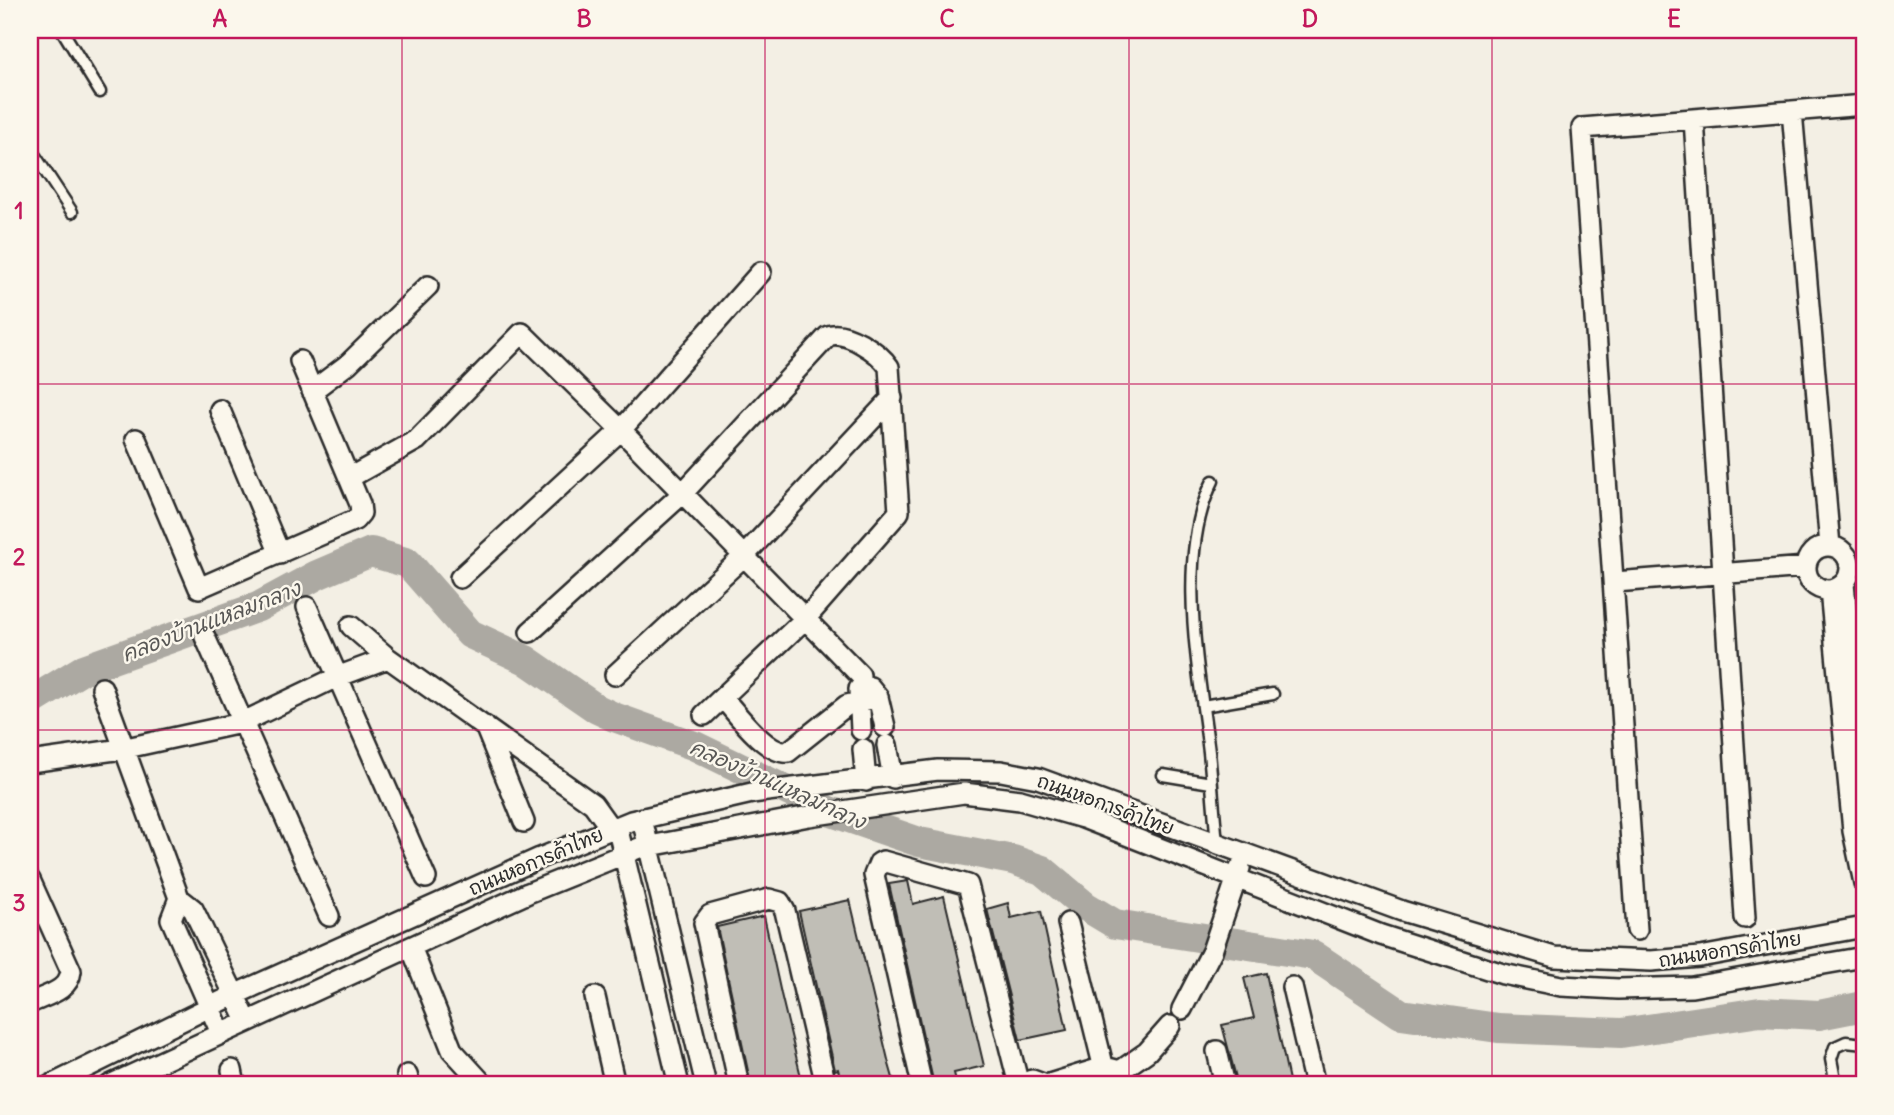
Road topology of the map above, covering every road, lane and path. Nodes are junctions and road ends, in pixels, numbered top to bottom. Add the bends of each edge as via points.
1 (62, 30) edge
2 (100, 92) dead end
3 (1864, 105) edge
4 (1792, 111) junction
5 (1693, 119) junction
6 (30, 148) edge
7 (72, 212) dead end
8 (761, 272) dead end
9 (428, 286) dead end
10 (300, 361) dead end
11 (312, 391) junction
12 (892, 398) junction
13 (220, 410) dead end
14 (621, 430) junction
15 (135, 439) dead end
16 (349, 478) junction
17 (1213, 481) dead end
18 (682, 494) junction
19 (1830, 546) junction
20 (280, 554) junction
21 (743, 557) junction
22 (1857, 563) edge
23 (1806, 567) junction
24 (1720, 574) junction
25 (460, 578) dead end
26 (1615, 582) junction
27 (1837, 587) junction
28 (307, 607) dead end
29 (807, 617) junction
30 (351, 626) dead end
31 (530, 632) dead end
32 (205, 637) dead end
33 (388, 658) junction
34 (615, 675) dead end
35 (860, 675) junction
36 (337, 677) junction
37 (102, 688) dead end
38 (1273, 694) dead end
39 (878, 697) junction
40 (723, 698) junction
41 (858, 701) junction
42 (1203, 706) junction
43 (704, 716) dead end
44 (241, 723) junction
45 (485, 726) junction
46 (122, 749) junction
47 (30, 762) edge
48 (1163, 775) dead end
49 (893, 778) junction
50 (866, 781) junction
51 (1211, 783) junction
52 (827, 784) junction
53 (1864, 799) edge
54 (815, 815) junction
55 (642, 819) junction
56 (524, 822) dead end
57 (614, 828) junction
58 (1859, 830) edge
59 (1217, 843) junction
60 (649, 846) junction
61 (626, 854) junction
62 (1244, 854) junction
63 (426, 878) dead end
64 (1236, 879) junction
65 (30, 880) edge
66 (1864, 883) edge
67 (179, 898) junction
68 (329, 916) dead end
69 (666, 917) junction
70 (1745, 918) dead end
71 (1068, 923) dead end
72 (642, 926) junction
73 (1864, 927) edge
74 (1637, 930) dead end
75 (411, 947) junction
76 (1864, 957) edge
77 (1292, 987) dead end
78 (234, 995) junction
79 (595, 998) dead end
80 (30, 1003) edge
81 (209, 1008) junction
82 (1182, 1009) dead end
83 (247, 1021) junction
84 (1170, 1026) dead end
85 (221, 1033) junction
86 (1864, 1044) edge
87 (1217, 1051) dead end
88 (1110, 1077) edge
89 (51, 1085) edge
90 (110, 1085) edge
91 (484, 1085) edge
92 (615, 1085) edge
93 (679, 1085) edge
94 (705, 1085) edge
95 (739, 1085) edge
96 (826, 1085) edge
97 (922, 1085) edge
98 (1019, 1085) edge
99 (1046, 1085) edge
100 (1225, 1085) edge
101 (1315, 1085) edge
102 (1836, 1085) edge

1 - 2 lane
3 - 4 street
4 - 5 street
4 - 19 street
5 - 24 street
5 - 26 street via 1582,128
6 - 7 lane
8 - 14 street
9 - 11 street via 348,364
10 - 11 street
11 - 16 street
12 - 18 street via 884,360 846,336 828,336
12 - 21 street
12 - 29 street via 899,512
13 - 20 street
14 - 16 street via 522,333 418,440
14 - 18 street
14 - 25 street
15 - 20 street via 200,588
16 - 20 street via 360,504 355,520
17 - 42 lane via 1201,505 1194,565 1196,664
18 - 21 street
18 - 31 street
19 - 22 street
19 - 23 street via 1817,549
21 - 29 street
21 - 34 street
22 - 27 street
23 - 24 street
23 - 27 street via 1810,581 1822,589
24 - 26 street
24 - 70 street
26 - 74 street
27 - 53 street
27 - 58 street
28 - 36 street
29 - 35 street
29 - 40 street
30 - 33 street
32 - 44 street
33 - 36 street
33 - 45 street
35 - 39 street
35 - 41 street
36 - 44 street
36 - 63 street
37 - 46 street
38 - 42 lane
39 - 41 street
39 - 49 street
40 - 41 street via 768,747 783,753
40 - 43 street
41 - 50 street
42 - 51 lane
44 - 46 street
44 - 68 street
45 - 56 street
45 - 57 street via 593,804
46 - 47 street
46 - 67 street
48 - 51 lane
49 - 50 street, ถนนหอการค้าไทย
49 - 59 street, ถนนหอการค้าไทย via 965,768 1038,778
50 - 52 street, ถนนหอการค้าไทย
51 - 59 lane
52 - 54 street
52 - 55 street, ถนนหอการค้าไทย via 752,793
54 - 60 street, ถนนหอการค้าไทย
54 - 64 street, ถนนหอการค้าไทย via 964,793 1020,800 1083,818
55 - 57 street, ถนนหอการค้าไทย
55 - 60 street
57 - 61 street
57 - 78 street, ถนนหอการค้าไทย
58 - 66 street
59 - 62 street, ถนนหอการค้าไทย
60 - 61 street, ถนนหอการค้าไทย
60 - 69 street
61 - 72 street
61 - 75 street, ถนนหอการค้าไทย
62 - 64 street
62 - 73 street, ถนนหอการค้าไทย via 1415,915 1555,957 1651,961 1700,957
64 - 76 street, ถนนหอการค้าไทย via 1381,935 1503,974 1561,986 1692,986
64 - 82 street via 1212,951
65 - 80 street via 71,971 63,988
67 - 78 street via 192,909
67 - 81 street via 171,919
69 - 72 street
69 - 94 street
71 - 88 street
72 - 93 street
75 - 83 street, ถนนหอการค้าไทย
75 - 91 street via 452,1050
77 - 101 street
78 - 81 street, ถนนหอการค้าไทย
78 - 83 street
79 - 92 street
81 - 85 street
81 - 89 street, ถนนหอการค้าไทย
83 - 85 street, ถนนหอการค้าไทย
84 - 88 street via 1147,1052
85 - 90 street, ถนนหอการค้าไทย
86 - 102 lane via 1846,1042 1835,1047 1831,1059
87 - 100 street
88 - 99 street
95 - 96 street via 704,923 710,915 769,899 780,902 785,911
97 - 98 street via 874,874 883,861 968,886
98 - 99 street via 1032,1080

